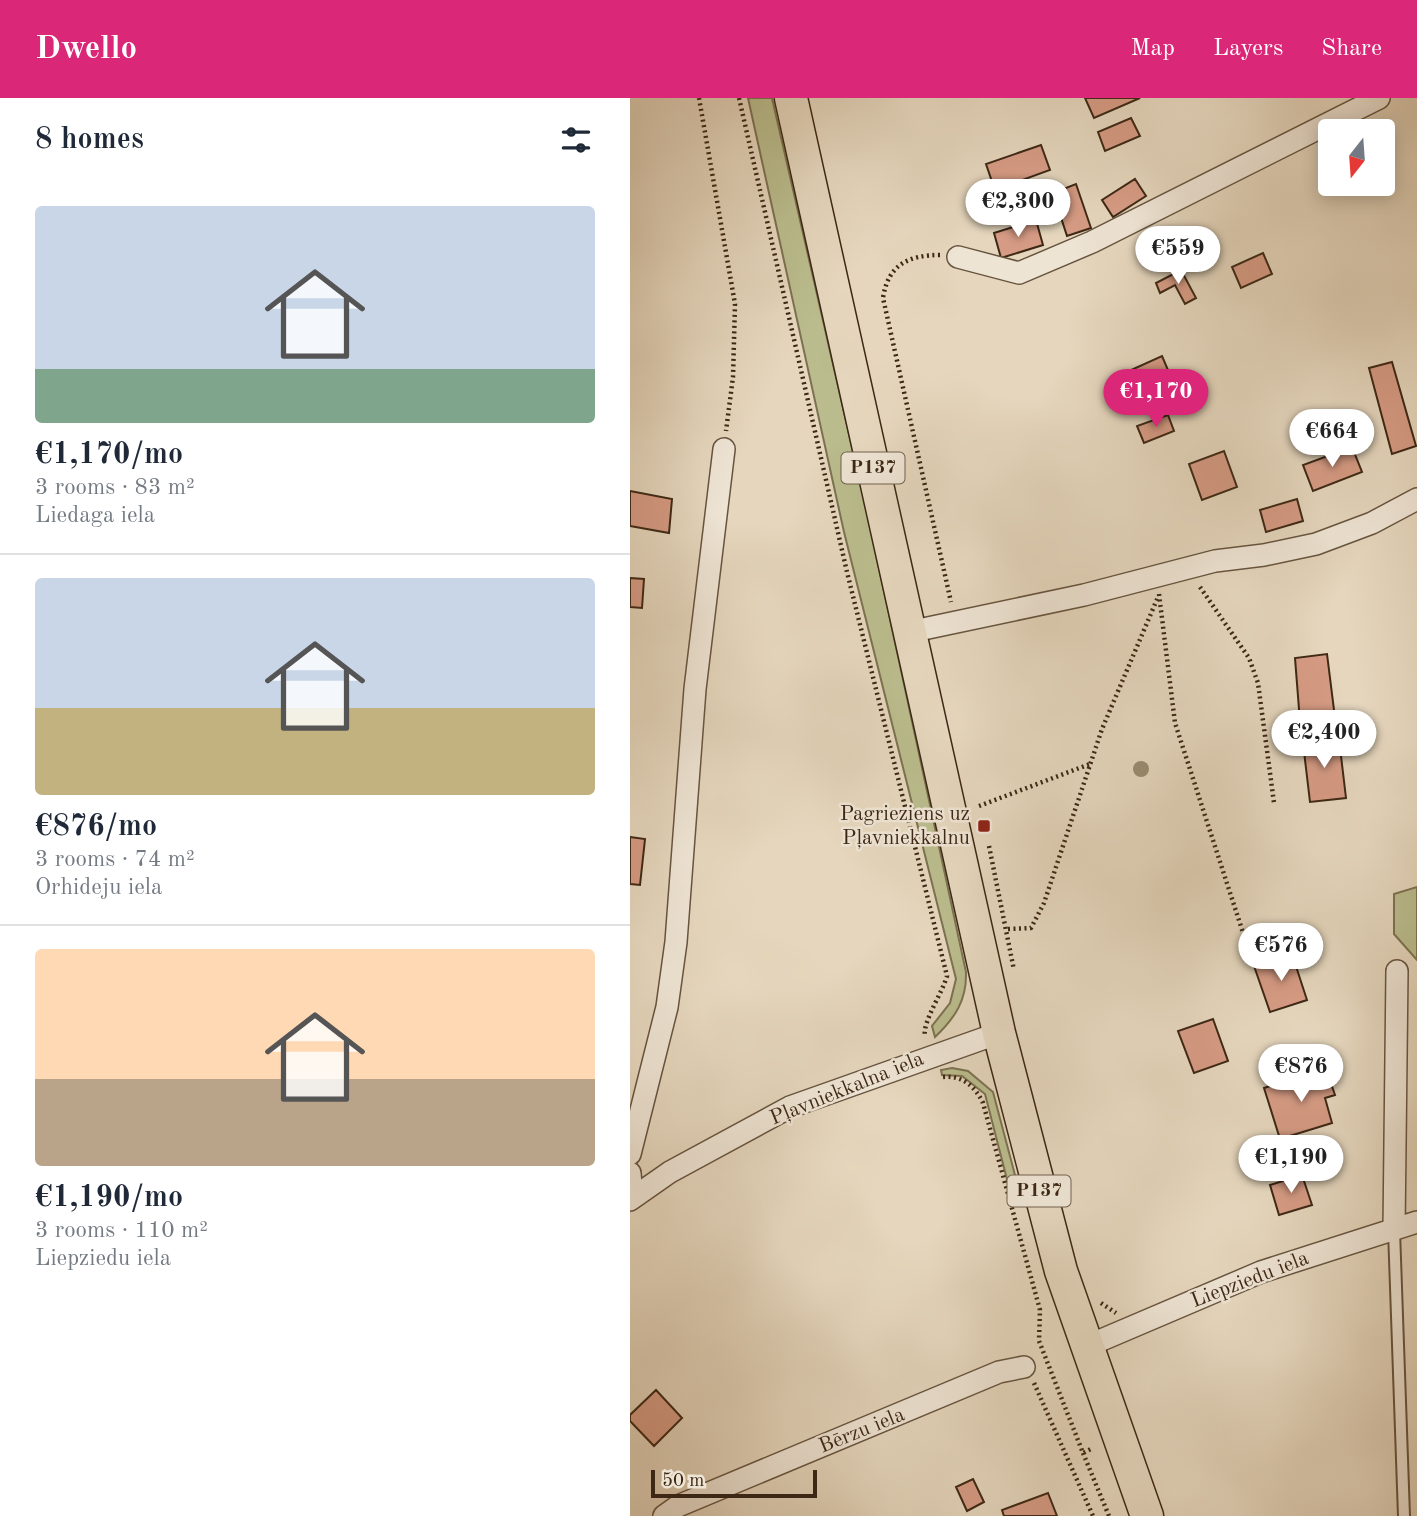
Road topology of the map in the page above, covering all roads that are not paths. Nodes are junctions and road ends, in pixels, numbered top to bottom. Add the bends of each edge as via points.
1 (791, 98) edge
2 (1380, 98) edge
3 (958, 257) road end
4 (724, 449) road end
5 (1417, 499) edge
6 (909, 632) junction
7 (1396, 971) dead end
8 (999, 1033) junction
9 (630, 1154) edge
10 (630, 1173) edge
11 (631, 1199) edge
12 (1417, 1222) edge
13 (1394, 1230) junction
14 (1085, 1346) junction
15 (1024, 1367) road end
16 (664, 1516) edge
17 (1147, 1516) edge
18 (1404, 1516) edge

1 - 6 main road, P137
2 - 3 street via 1092,242 1019,273
4 - 9 street via 695,689 676,942 667,1007
5 - 6 street via 1372,523 1316,544
6 - 8 main road, P137
7 - 13 street
8 - 11 street, Pļavniekkalna iela via 790,1107 670,1172
8 - 14 main road, P137 via 1039,1194
10 - 11 street
12 - 13 street, Liepziedu iela
13 - 14 street, Liepziedu iela via 1261,1272
13 - 18 lane
14 - 17 main road, P137
15 - 16 street, Bērzu iela via 999,1372 678,1506

